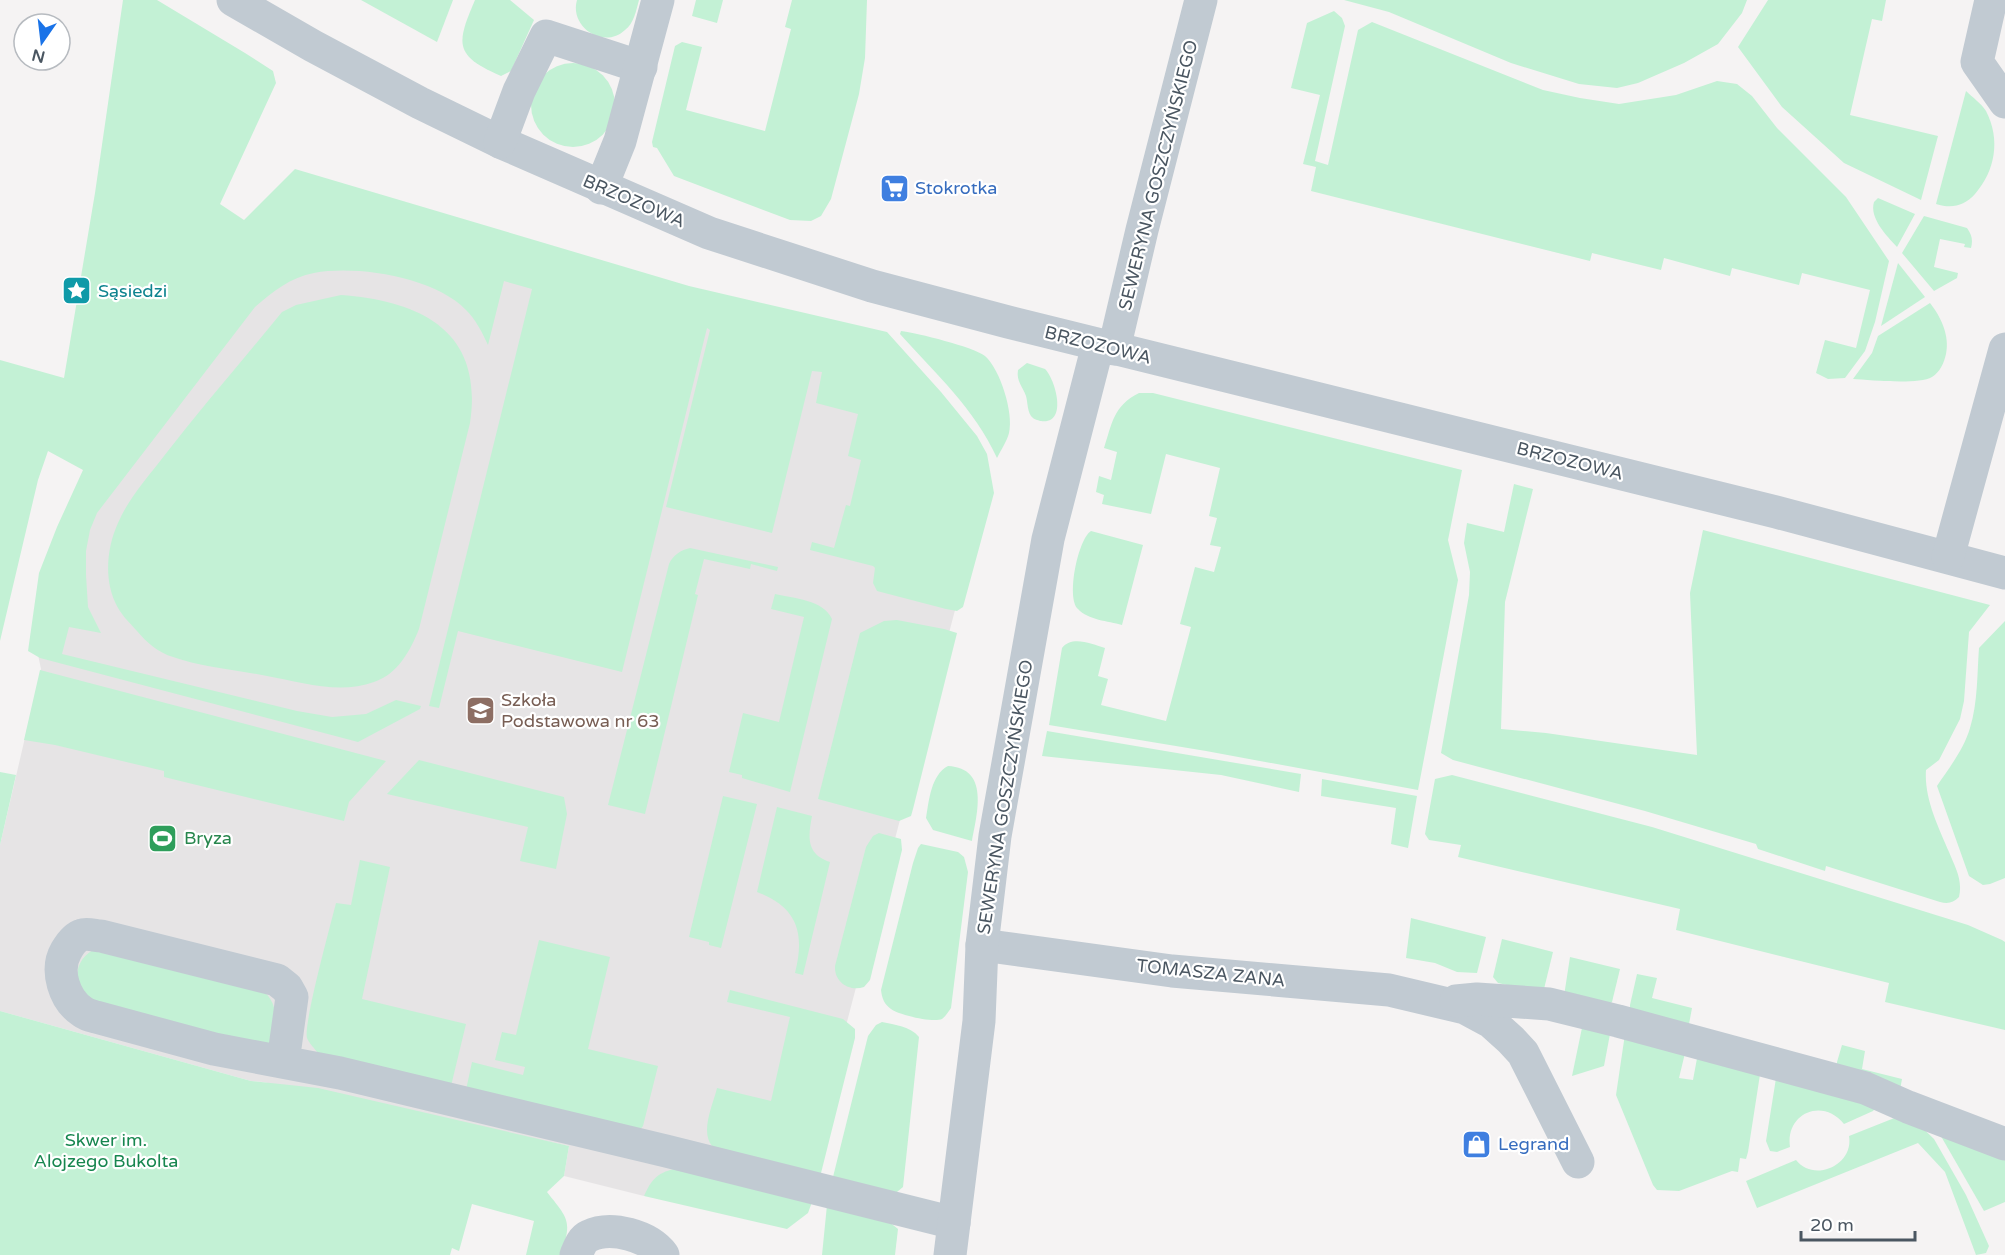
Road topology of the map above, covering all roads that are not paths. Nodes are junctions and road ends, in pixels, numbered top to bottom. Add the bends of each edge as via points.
1 (233, 0) edge
2 (658, 0) edge
3 (1201, 0) edge
4 (1991, 0) edge
5 (641, 67) junction
6 (2005, 102) edge
7 (500, 142) junction
8 (601, 188) junction
9 (1106, 347) junction
10 (2005, 349) edge
11 (1948, 556) junction
12 (2005, 573) edge
13 (981, 945) junction
14 (1440, 1002) junction
15 (284, 1062) junction
16 (2005, 1144) edge
17 (1578, 1161) dead end
18 (952, 1239) edge
19 (576, 1255) edge
20 (663, 1255) edge

1 - 7 street, BRZOZOWA via 420,103
2 - 5 street
3 - 9 street, SEWERYNA GOSZCZYŃSKIEGO via 1142,230
4 - 6 street via 1977,62
5 - 7 street via 546,36
5 - 8 street via 620,141
7 - 8 street, BRZOZOWA
8 - 9 street, BRZOZOWA via 709,233 861,282
9 - 11 street, BRZOZOWA
9 - 13 street, SEWERYNA GOSZCZYŃSKIEGO via 1048,539 995,836
10 - 11 street
11 - 12 street, BRZOZOWA
13 - 14 street, TOMASZA ZANA via 1172,971 1389,990
13 - 18 street, SEWERYNA GOSZCZYŃSKIEGO via 979,1021
14 - 16 street via 1477,999 1549,1004 1618,1021 1865,1088
14 - 17 street, TOMASZA ZANA via 1481,1016 1523,1053
15 - 15 street via 214,1049 83,1012 64,987 62,957 71,943 83,935 101,936 277,980 292,997
15 - 18 street via 666,1151
19 - 20 street via 589,1236 612,1232 643,1240

